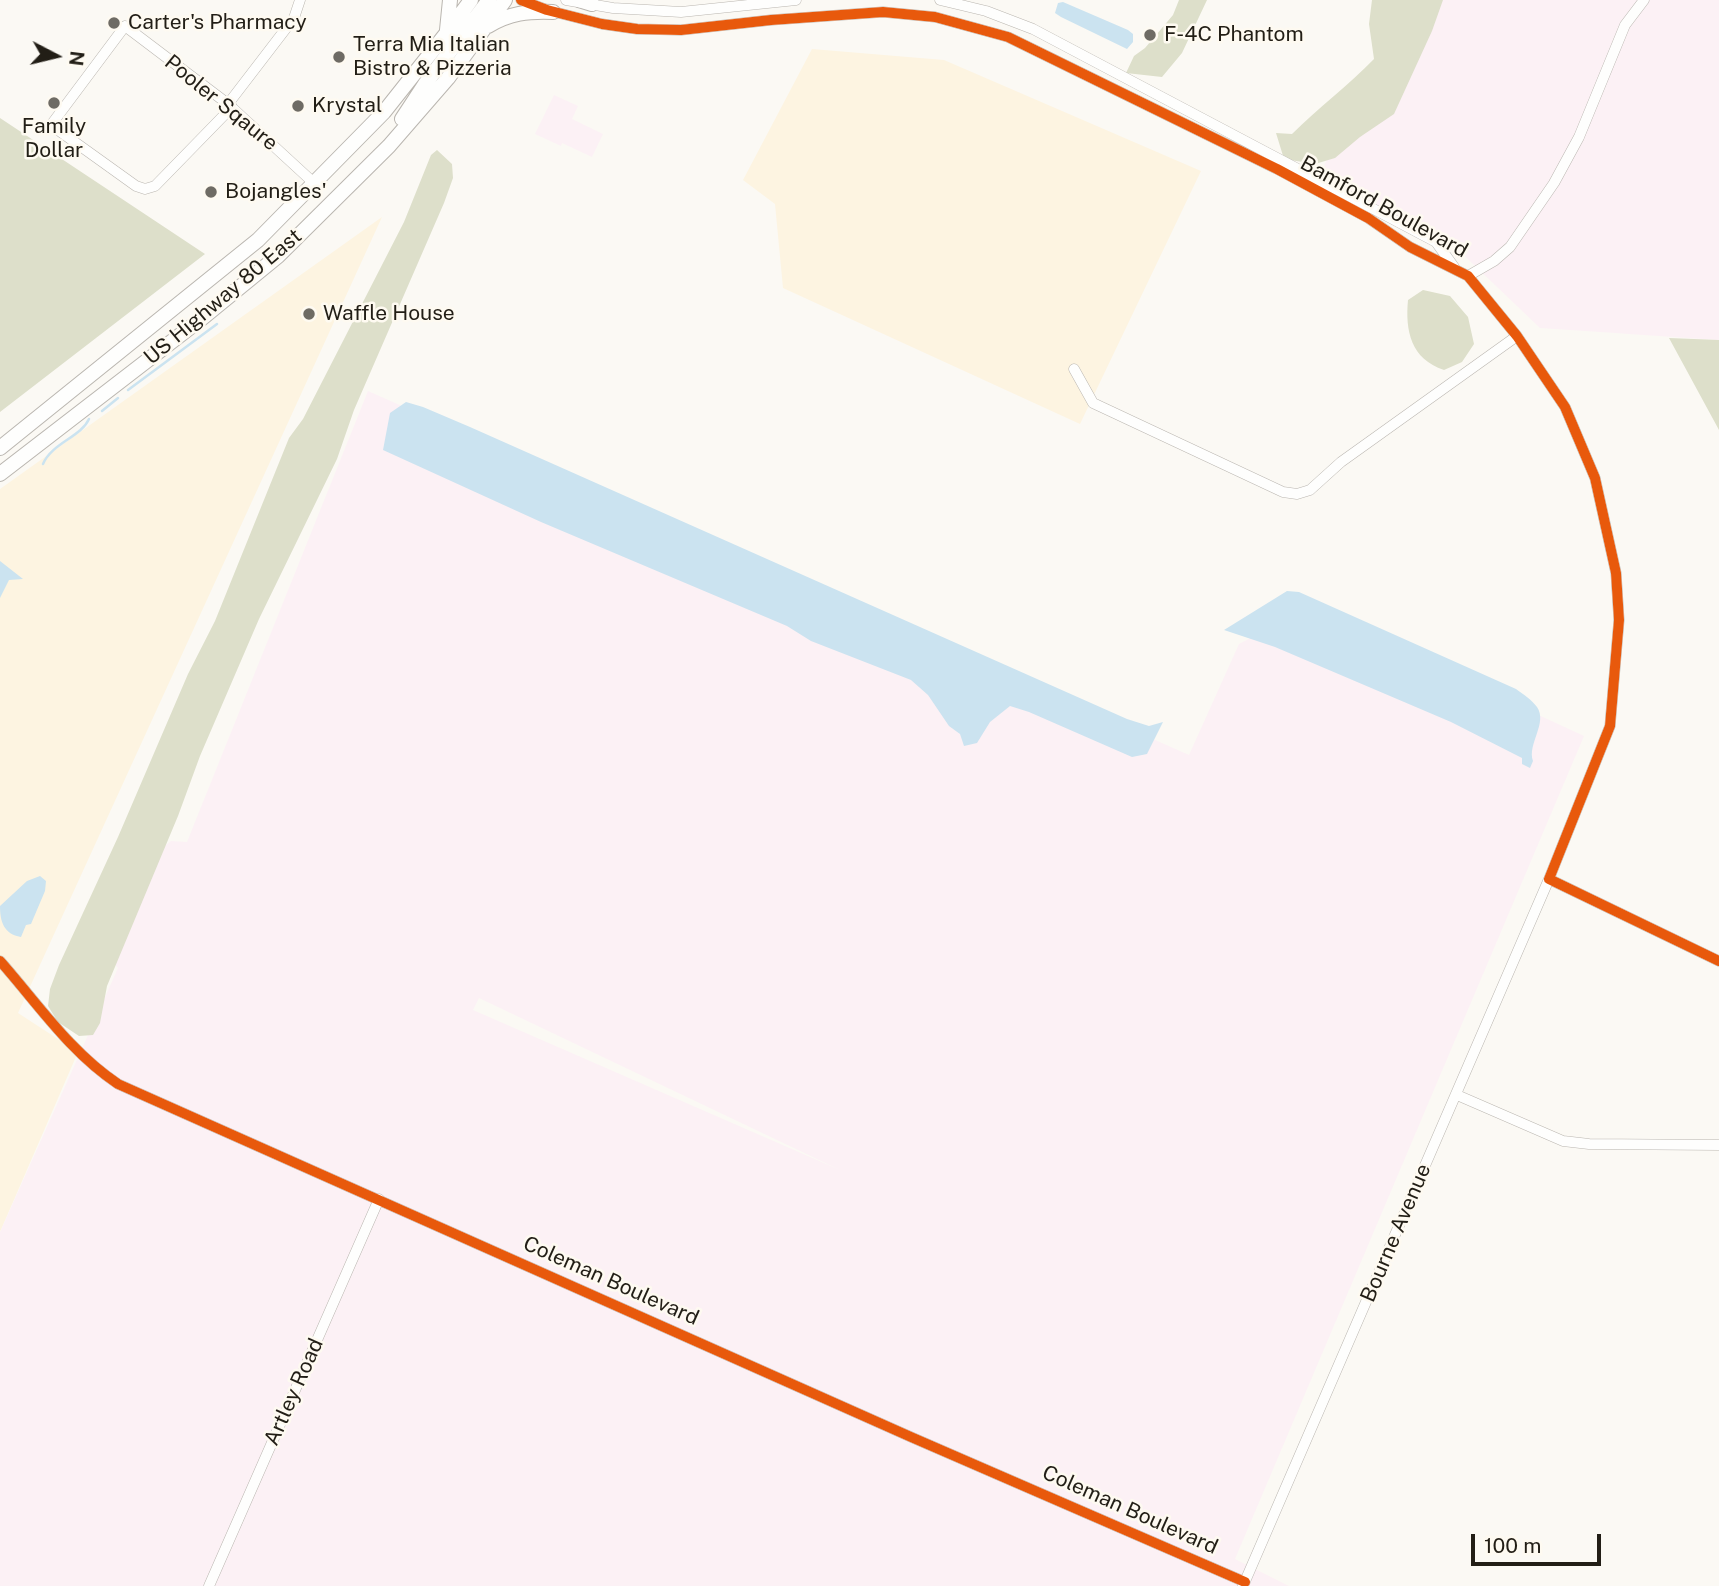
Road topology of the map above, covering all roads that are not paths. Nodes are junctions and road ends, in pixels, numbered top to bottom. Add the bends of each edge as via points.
1 (300, 0) edge
2 (450, 0) edge
3 (471, 0) edge
4 (489, 0) edge
5 (505, 0) edge
6 (522, 0) edge
7 (566, 0) edge
8 (796, 0) edge
9 (940, 0) edge
10 (1644, 0) edge
11 (585, 2) edge
12 (553, 12) junction
13 (484, 28) junction
14 (446, 35) junction
15 (230, 105) junction
16 (374, 160) junction
17 (315, 184) junction
18 (1455, 269) junction
19 (1468, 276) junction
20 (1517, 336) junction
21 (1074, 369) dead end
22 (0, 448) edge
23 (0, 474) edge
24 (1549, 879) junction
25 (0, 961) edge
26 (1719, 961) edge
27 (1457, 1095) junction
28 (1719, 1145) edge
29 (379, 1199) junction
30 (1244, 1584) edge
31 (209, 1586) edge

1 - 15 street via 294,18
2 - 14 main road
3 - 14 main road, US Highway 80 East
4 - 16 main road
5 - 13 main road, US Highway 80 East
6 - 12 street
7 - 11 street
8 - 11 street via 681,12
9 - 18 street, Bamford Boulevard via 1030,28 1436,242
10 - 19 street, Bamford Boulevard via 1625,24 1575,146 1548,192 1510,247
12 - 13 main road via 517,13
12 - 18 street, Bamford Boulevard via 637,29 681,30 883,12 935,17 1008,37 1277,169
13 - 16 main road, US Highway 80 East via 447,78
14 - 17 main road, US Highway 80 East via 384,112
15 - 15 street, Pooler Sqaure via 125,26 51,125 145,189 155,186
15 - 17 street, Pooler Sqaure
16 - 23 main road, US Highway 80 East via 278,256
17 - 22 main road, US Highway 80 East via 258,240
18 - 19 street, Bamford Boulevard
19 - 20 street, Bamford Boulevard
20 - 21 street via 1341,462 1310,490 1297,494 1283,492 1093,403
20 - 24 street, Bamford Boulevard via 1565,407 1595,478 1616,573 1619,621 1610,726
24 - 26 street
24 - 27 street, Bourne Avenue
25 - 29 street, Coleman Boulevard via 78,1052 118,1084
27 - 28 street via 1563,1141
27 - 30 street, Bourne Avenue
29 - 30 street, Coleman Boulevard
29 - 31 street, Artley Road

